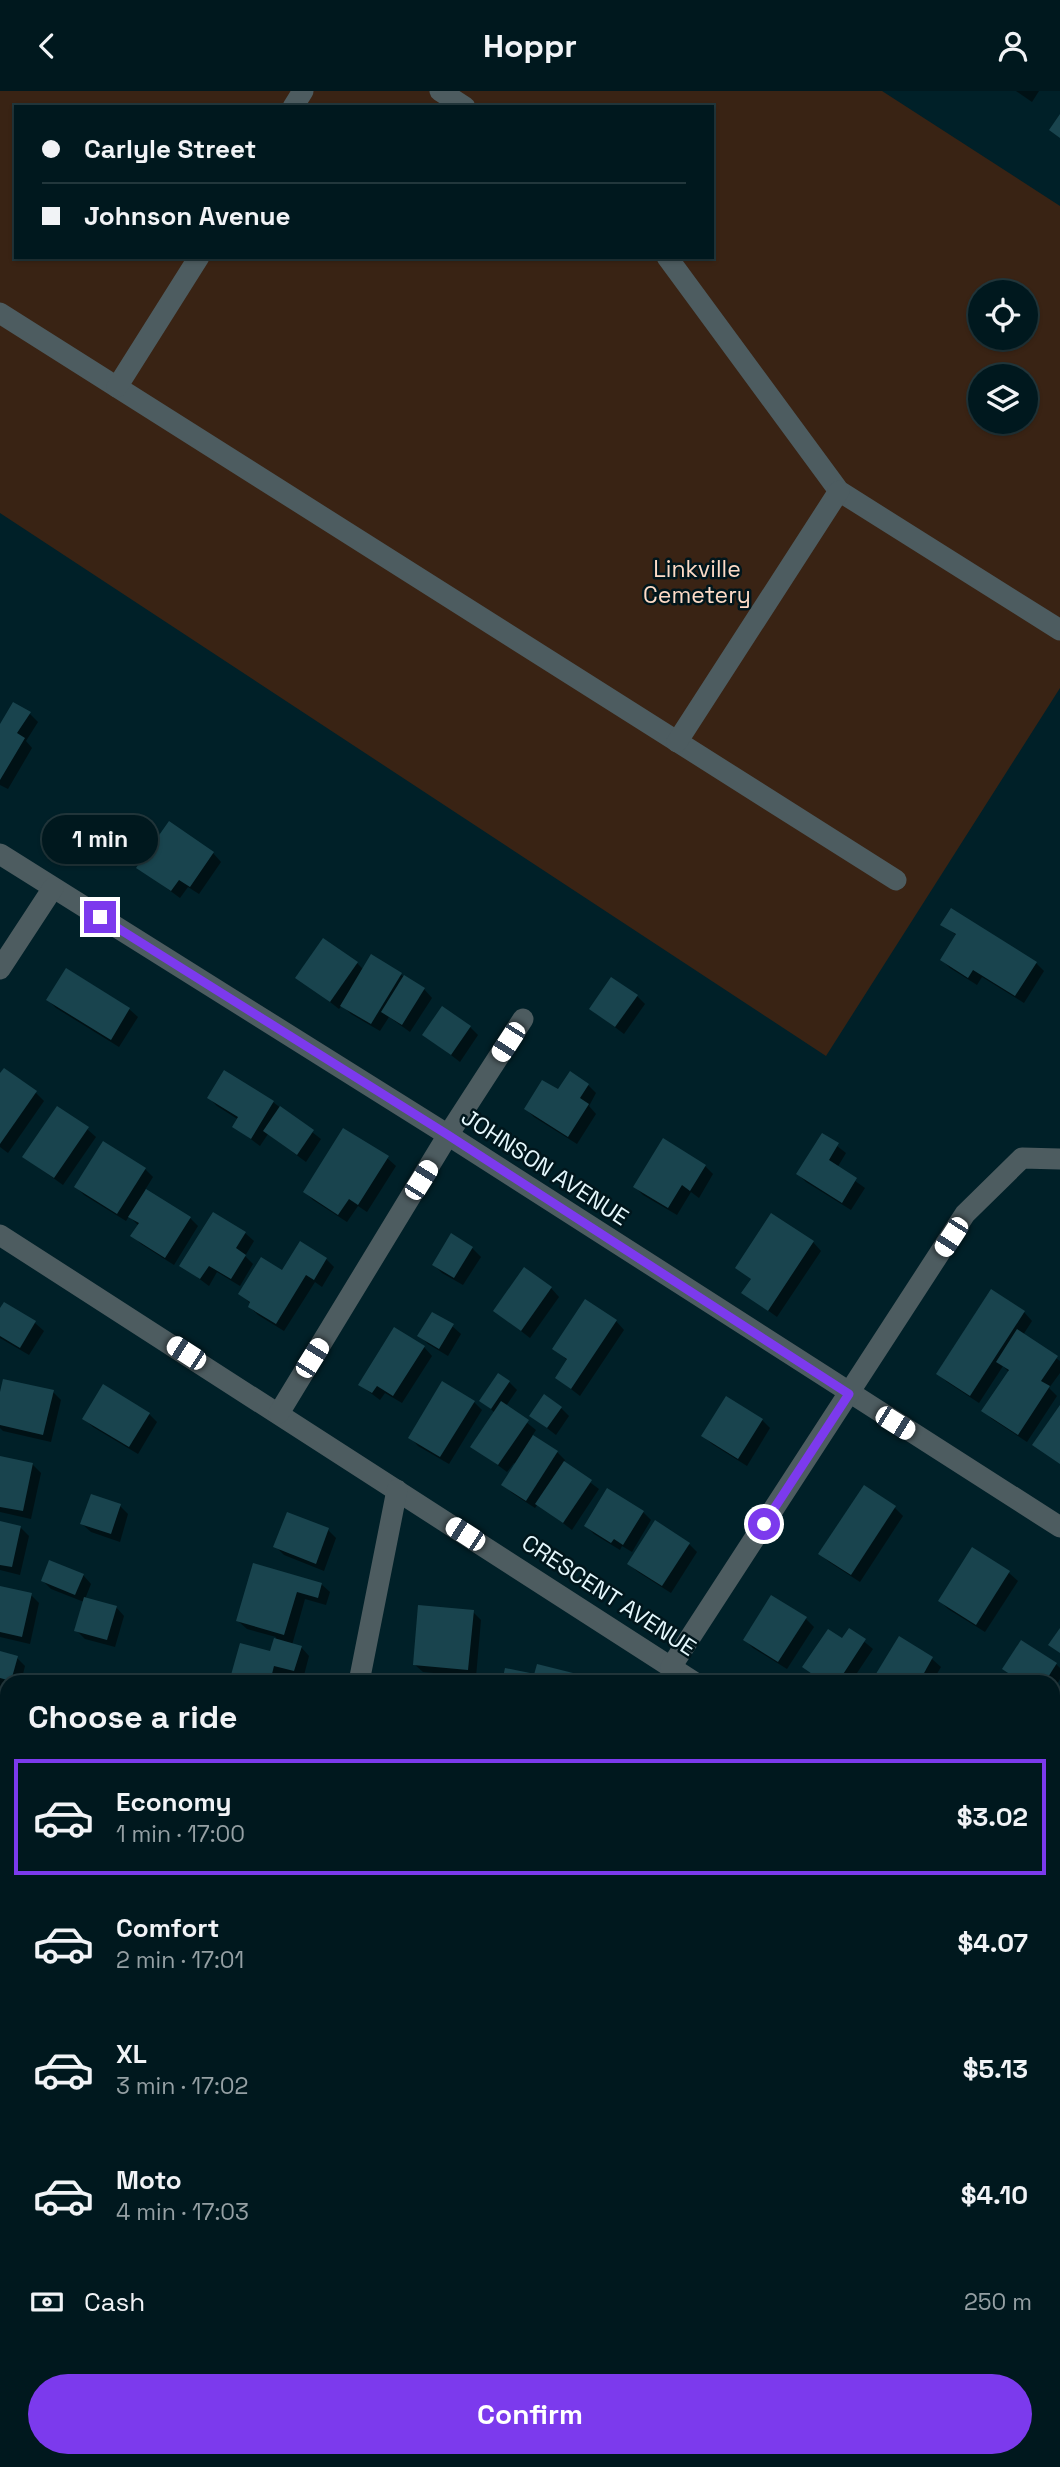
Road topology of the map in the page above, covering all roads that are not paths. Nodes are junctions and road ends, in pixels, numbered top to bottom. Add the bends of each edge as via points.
1 (440, 91) edge
2 (462, 105) edge
3 (198, 259) edge
4 (668, 259) edge
5 (0, 313) edge
6 (117, 387) junction
7 (839, 491) junction
8 (1060, 630) edge
9 (677, 742) junction
10 (0, 854) edge
11 (896, 880) dead end
12 (53, 888) junction
13 (0, 969) edge
14 (523, 1019) dead end
15 (448, 1135) junction
16 (1060, 1159) edge
17 (0, 1234) edge
18 (849, 1394) junction
19 (279, 1413) junction
20 (397, 1490) junction
21 (1060, 1527) edge
22 (671, 1667) junction
23 (360, 1675) edge
24 (683, 1675) edge

1 - 2 street
3 - 6 street
4 - 7 street
5 - 6 street
6 - 9 street
7 - 8 street
7 - 9 street
9 - 11 street
10 - 12 street, JOHNSON AVENUE
12 - 13 street
12 - 15 street, JOHNSON AVENUE
14 - 15 street
15 - 18 street, JOHNSON AVENUE
15 - 19 street
16 - 18 street via 1022,1158 965,1214
17 - 19 street, CRESCENT AVENUE
18 - 21 street, JOHNSON AVENUE
18 - 22 street
19 - 20 street, CRESCENT AVENUE
20 - 22 street, CRESCENT AVENUE
20 - 23 street
22 - 24 street, CRESCENT AVENUE

